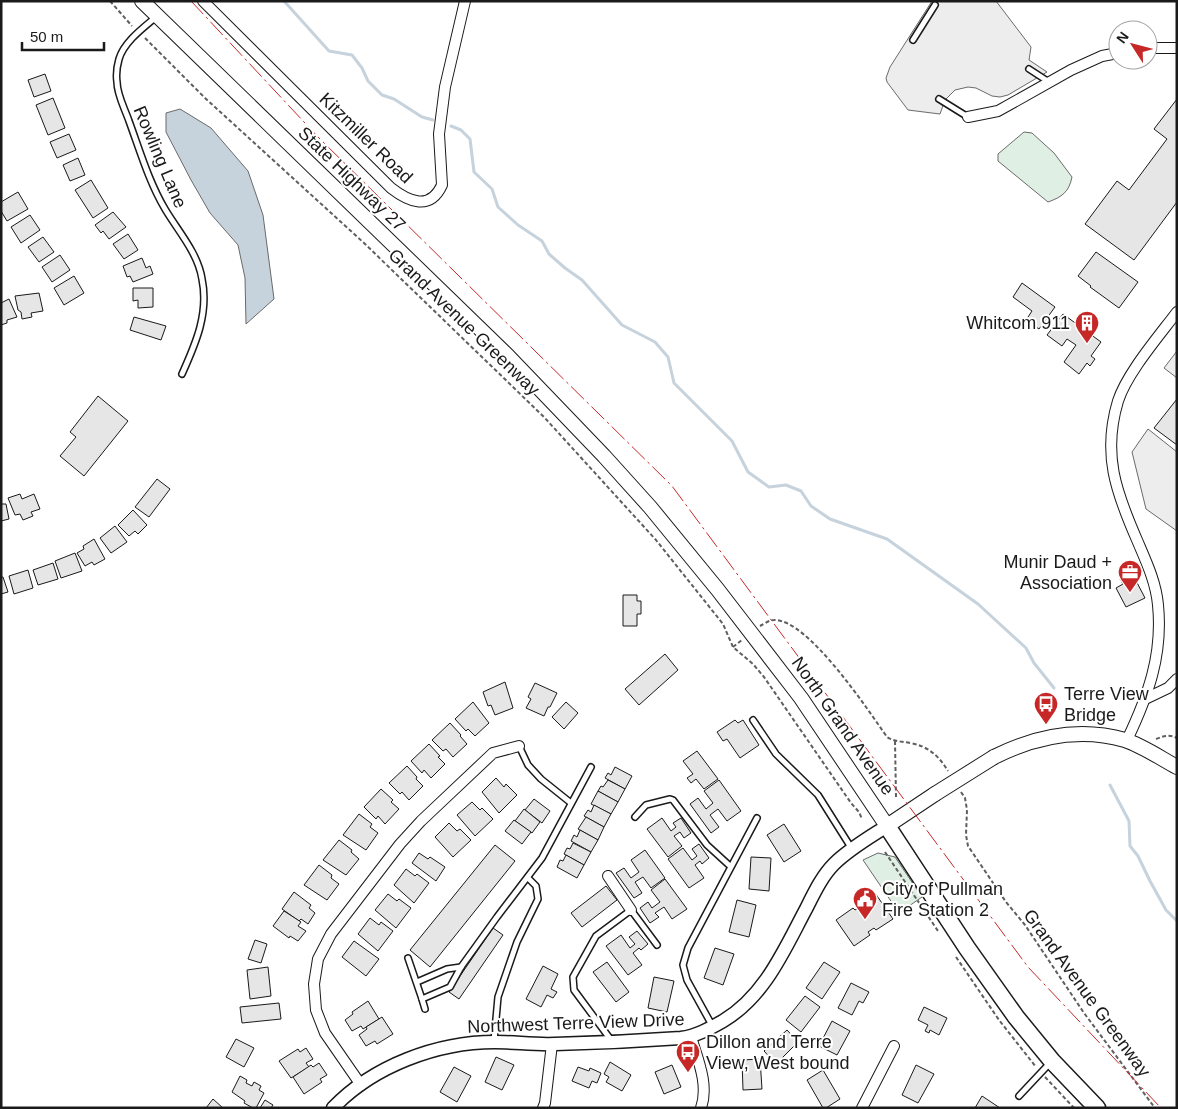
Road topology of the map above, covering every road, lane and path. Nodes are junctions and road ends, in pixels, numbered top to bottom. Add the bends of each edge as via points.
1 (110, 1) edge
2 (142, 1) edge
3 (203, 1) edge
4 (465, 1) edge
5 (935, 5) dead end
6 (157, 16) junction
7 (129, 24) dead end
8 (913, 40) dead end
9 (149, 42) dead end
10 (1158, 48) edge
11 (1177, 48) edge
12 (1108, 55) edge
13 (1030, 69) dead end
14 (1049, 82) junction
15 (939, 99) dead end
16 (968, 117) joint
17 (1177, 312) edge
18 (182, 374) dead end
19 (535, 383) joint
20 (760, 625) dead end
21 (1177, 680) edge
22 (1145, 699) junction
23 (753, 720) dead end
24 (1177, 738) edge
25 (1156, 739) dead end
26 (1127, 740) junction
27 (895, 741) junction
28 (519, 746) joint
29 (591, 767) dead end
30 (1177, 767) edge
31 (951, 776) dead end
32 (960, 791) dead end
33 (896, 797) dead end
34 (571, 803) junction
35 (635, 817) dead end
36 (757, 818) dead end
37 (862, 819) dead end
38 (887, 826) junction
39 (852, 850) junction
40 (730, 866) junction
41 (608, 876) dead end
42 (528, 878) junction
43 (631, 910) junction
44 (657, 946) dead end
45 (408, 958) dead end
46 (461, 967) junction
47 (416, 982) junction
48 (422, 999) junction
49 (425, 1009) dead end
50 (713, 1027) junction
51 (692, 1037) junction
52 (494, 1042) junction
53 (612, 1042) junction
54 (552, 1044) junction
55 (894, 1046) dead end
56 (1052, 1061) junction
57 (361, 1085) junction
58 (1019, 1096) dead end
59 (334, 1108) edge
60 (543, 1108) edge
61 (701, 1108) edge
62 (862, 1108) edge
63 (1097, 1108) edge
64 (1155, 1108) edge

1 - 7 path
2 - 6 main road, State Highway 27
3 - 4 street, Kitzmiller Road via 391,188 410,200 422,202 428,201 442,185 440,134 445,87
5 - 8 lane
6 - 18 lane, Rowling Lane via 123,51 117,82 151,180 190,249 202,278 204,298 200,331
6 - 19 main road, State Highway 27
9 - 37 path, Grand Avenue Greenway via 544,417 656,540 723,624 733,647 764,677
10 - 11 street
12 - 14 street
13 - 14 lane
14 - 16 street via 998,111
15 - 16 lane
17 - 22 street via 1125,384 1115,416 1111,446 1122,506 1150,570 1158,604 1156,665
19 - 38 main road, North Grand Avenue via 643,500 718,590 801,698
20 - 27 path via 772,620 785,622 814,644 888,737
21 - 22 street
22 - 26 street
23 - 39 lane via 776,754 818,795
24 - 25 path via 1166,735
26 - 30 main road
26 - 38 main road, bridge via 1100,735 1052,736 1028,742 994,757
27 - 31 path via 921,744 931,750 942,760
27 - 33 path
28 - 34 lane via 528,765
28 - 57 street via 494,753 411,832 331,934 318,959 314,984 316,1010 325,1033
29 - 34 lane
32 - 64 path, Grand Avenue Greenway via 967,810 968,846
34 - 42 lane
35 - 40 lane via 646,805 674,800 708,845
36 - 40 lane
38 - 39 street, Northwest Terre View Drive
38 - 56 main road, North Grand Avenue via 967,948
39 - 50 street, Northwest Terre View Drive via 835,863 816,890 772,973 735,1014
40 - 50 lane via 688,948 684,965 687,980
41 - 43 street
42 - 46 lane
42 - 52 lane via 536,886 538,899 498,997
43 - 44 lane
43 - 53 lane via 596,936 573,978 574,990
45 - 47 lane
46 - 47 lane via 447,969
46 - 48 lane via 450,987
47 - 48 lane
48 - 49 lane
50 - 51 street, Northwest Terre View Drive
51 - 53 street, Northwest Terre View Drive
51 - 61 street via 703,1080
52 - 54 street, Northwest Terre View Drive
52 - 57 street, Northwest Terre View Drive via 434,1050 401,1061
53 - 54 street, Northwest Terre View Drive
54 - 60 street
55 - 62 street
56 - 58 lane
56 - 63 main road, North Grand Avenue
57 - 59 street, Northwest Terre View Drive

